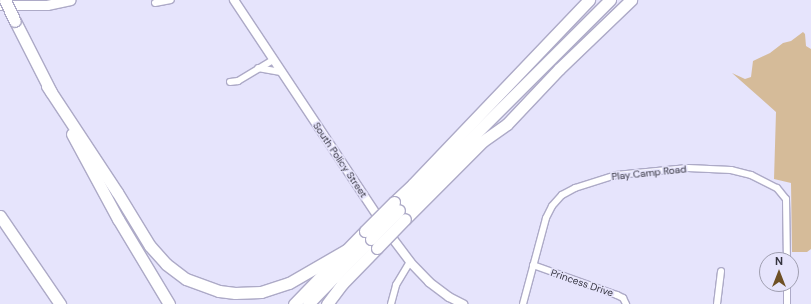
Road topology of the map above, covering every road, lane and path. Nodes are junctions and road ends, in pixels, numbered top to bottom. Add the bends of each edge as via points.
1 (5, 0) edge
2 (70, 0) edge
3 (171, 0) edge
4 (234, 0) edge
5 (589, 0) edge
6 (610, 0) edge
7 (630, 0) edge
8 (155, 3) dead end
9 (0, 5) edge
10 (273, 60) junction
11 (258, 68) junction
12 (281, 72) junction
13 (230, 82) dead end
14 (47, 86) junction
15 (509, 103) junction
16 (484, 141) junction
17 (400, 210) junction
18 (0, 216) edge
19 (371, 239) junction
20 (346, 250) junction
21 (787, 252) edge
22 (410, 262) junction
23 (533, 266) junction
24 (721, 271) dead end
25 (787, 292) edge
26 (60, 304) edge
27 (169, 304) edge
28 (294, 304) edge
29 (308, 304) edge
30 (327, 304) edge
31 (391, 304) edge
32 (463, 304) edge
33 (523, 304) edge
34 (626, 304) edge
35 (717, 304) edge
36 (787, 304) edge

1 - 14 highway, bridge
2 - 9 main road via 41,5
3 - 8 street
4 - 10 street, South Policy Street
5 - 17 highway via 413,184
6 - 15 highway
7 - 16 highway via 507,124
10 - 11 street
10 - 12 street, South Policy Street
11 - 12 street
11 - 13 street
12 - 22 street, South Policy Street
14 - 20 highway via 150,246 166,264 186,279 219,291 261,292 289,283
14 - 27 highway via 107,199
15 - 16 highway
15 - 17 highway
16 - 17 highway
17 - 19 highway, bridge
17 - 19 highway, bridge
18 - 26 highway
19 - 20 highway
19 - 29 highway
19 - 30 highway
20 - 28 highway
21 - 23 street, Play Camp Road via 787,206 783,192 745,173 688,168 616,175 568,191 548,212
22 - 31 street via 396,285
22 - 32 street, South Policy Street via 428,282
23 - 33 street, Play Camp Road
23 - 34 street, Princess Drive via 617,295 624,298
24 - 35 street
25 - 36 street

